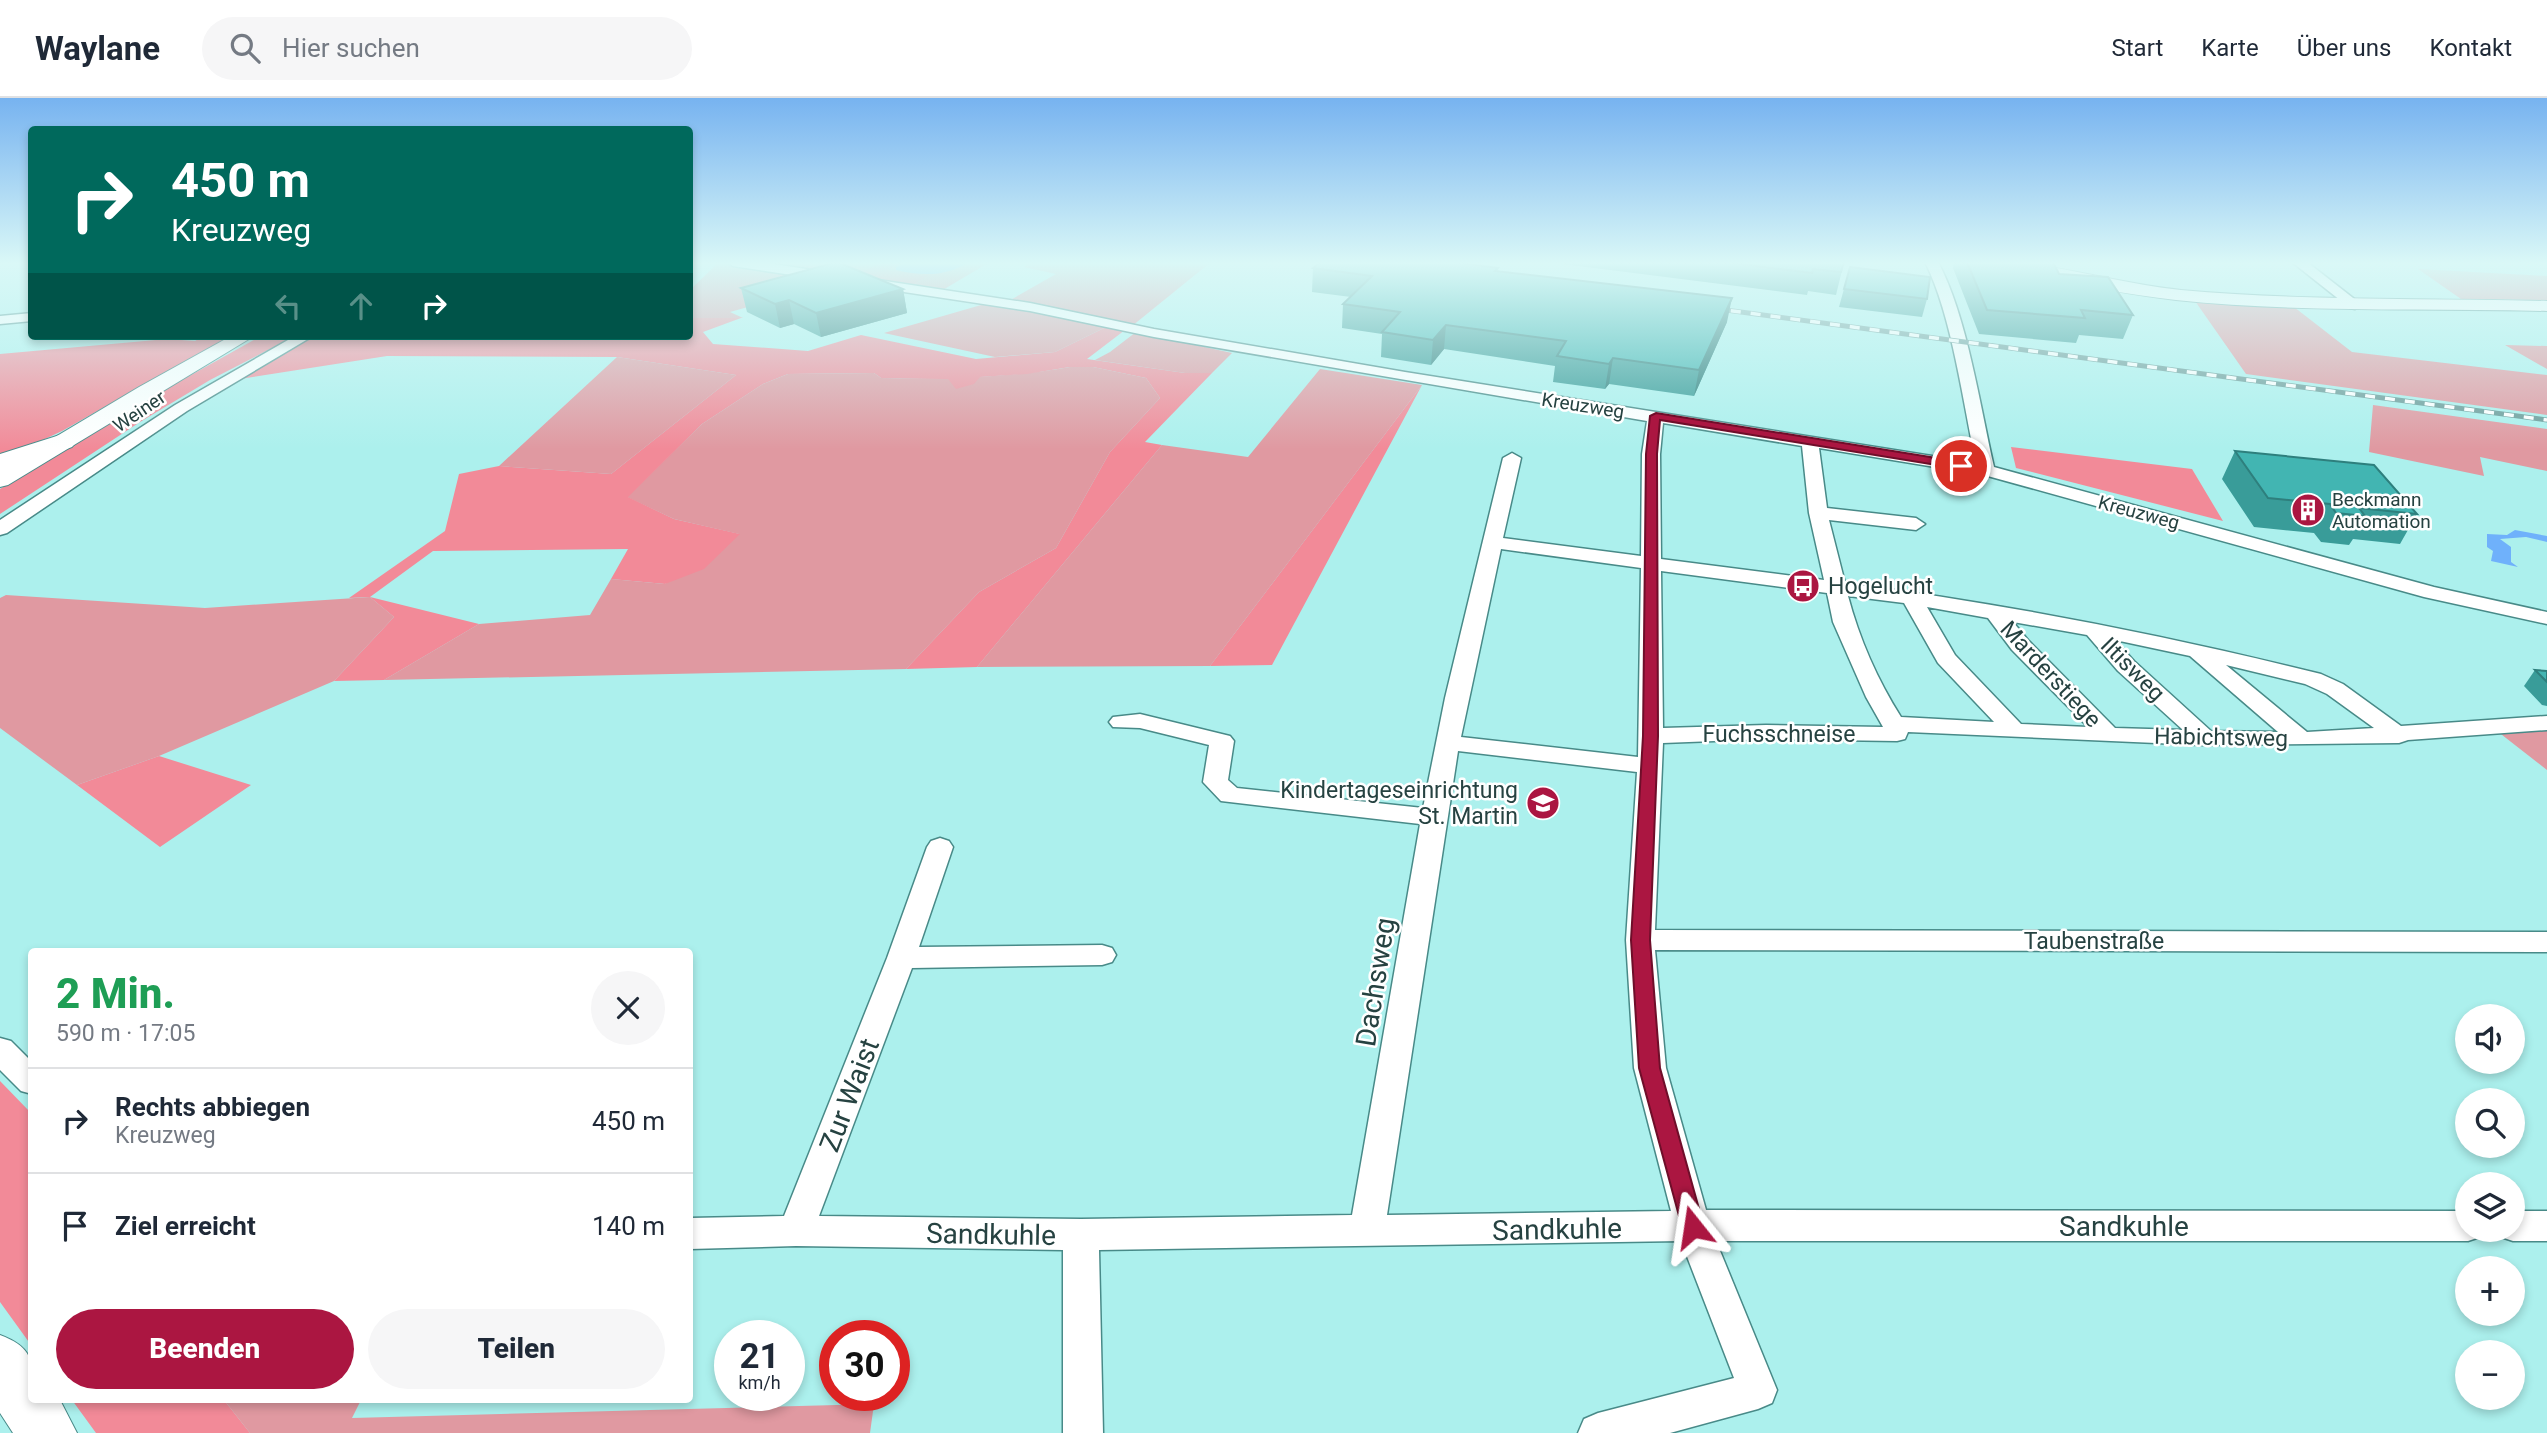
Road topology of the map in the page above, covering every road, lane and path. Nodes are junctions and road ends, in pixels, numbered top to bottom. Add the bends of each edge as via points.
1 (1116, 324) edge
2 (1952, 324) edge
3 (238, 340) edge
4 (299, 340) edge
5 (1656, 416) junction
6 (1810, 441) junction
7 (62, 442) junction
8 (1512, 458) dead end
9 (0, 463) edge
10 (1986, 470) junction
11 (0, 480) edge
12 (1818, 513) junction
13 (1916, 524) dead end
14 (0, 529) edge
15 (1491, 542) junction
16 (1653, 563) junction
17 (1835, 586) junction
18 (1911, 598) junction
19 (1994, 612) junction
20 (2547, 618) edge
21 (2093, 629) junction
22 (2194, 650) junction
23 (1121, 722) dead end
24 (2547, 723) edge
25 (1894, 724) junction
26 (2014, 730) junction
27 (2109, 735) junction
28 (1651, 736) junction
29 (2399, 736) junction
30 (2204, 737) junction
31 (2301, 739) junction
32 (1450, 743) junction
33 (1650, 766) junction
34 (1434, 817) junction
35 (940, 847) dead end
36 (1640, 940) junction
37 (2547, 942) edge
38 (1102, 954) dead end
39 (901, 958) junction
40 (0, 1051) edge
41 (28, 1078) edge
42 (2455, 1226) edge
43 (2525, 1226) edge
44 (2547, 1226) edge
45 (1693, 1227) junction
46 (796, 1231) junction
47 (1367, 1232) junction
48 (693, 1234) edge
49 (1081, 1235) junction
50 (0, 1362) edge
51 (47, 1433) edge
52 (1083, 1433) edge
53 (1598, 1433) edge

1 - 5 street, Kreuzweg
2 - 10 street
3 - 7 main road
4 - 14 street, Weiner via 181,408
5 - 6 street, Kreuzweg
5 - 16 street via 1651,454
6 - 10 street, Kreuzweg
6 - 12 street
7 - 9 highway
7 - 11 main road
8 - 15 street, Dachsweg
10 - 20 street, Kreuzweg via 2421,590
12 - 13 street
12 - 17 street
15 - 16 street
15 - 32 street, Dachsweg
16 - 17 street
16 - 28 street
17 - 18 street
17 - 25 street via 1857,656
18 - 19 street
18 - 26 street via 1946,658
19 - 21 street
19 - 27 street, Marderstiege via 2020,645
21 - 22 street
21 - 30 street, Iltisweg via 2126,666
22 - 29 street via 2313,679 2335,689
22 - 31 street
23 - 34 street via 1140,721 1222,741 1215,782 1230,795
24 - 29 street, Habichtsweg
25 - 26 street, Habichtsweg
25 - 28 street, Fuchsschneise via 1897,734
26 - 27 street, Habichtsweg
27 - 30 street, Habichtsweg
28 - 33 street
29 - 31 street, Habichtsweg
30 - 31 street, Habichtsweg
32 - 33 street
32 - 34 street, Dachsweg
33 - 36 street
34 - 47 street, Dachsweg
35 - 39 street, Zur Waist
36 - 37 street, Taubenstraße
36 - 45 street via 1650,1068
38 - 39 street
39 - 46 street, Zur Waist
40 - 41 street
42 - 45 street, Sandkuhle
43 - 44 street
45 - 47 street, Sandkuhle
45 - 53 street via 1758,1390
46 - 48 street, Sandkuhle
46 - 49 street, Sandkuhle
47 - 49 street, Sandkuhle
49 - 52 street
50 - 51 highway

